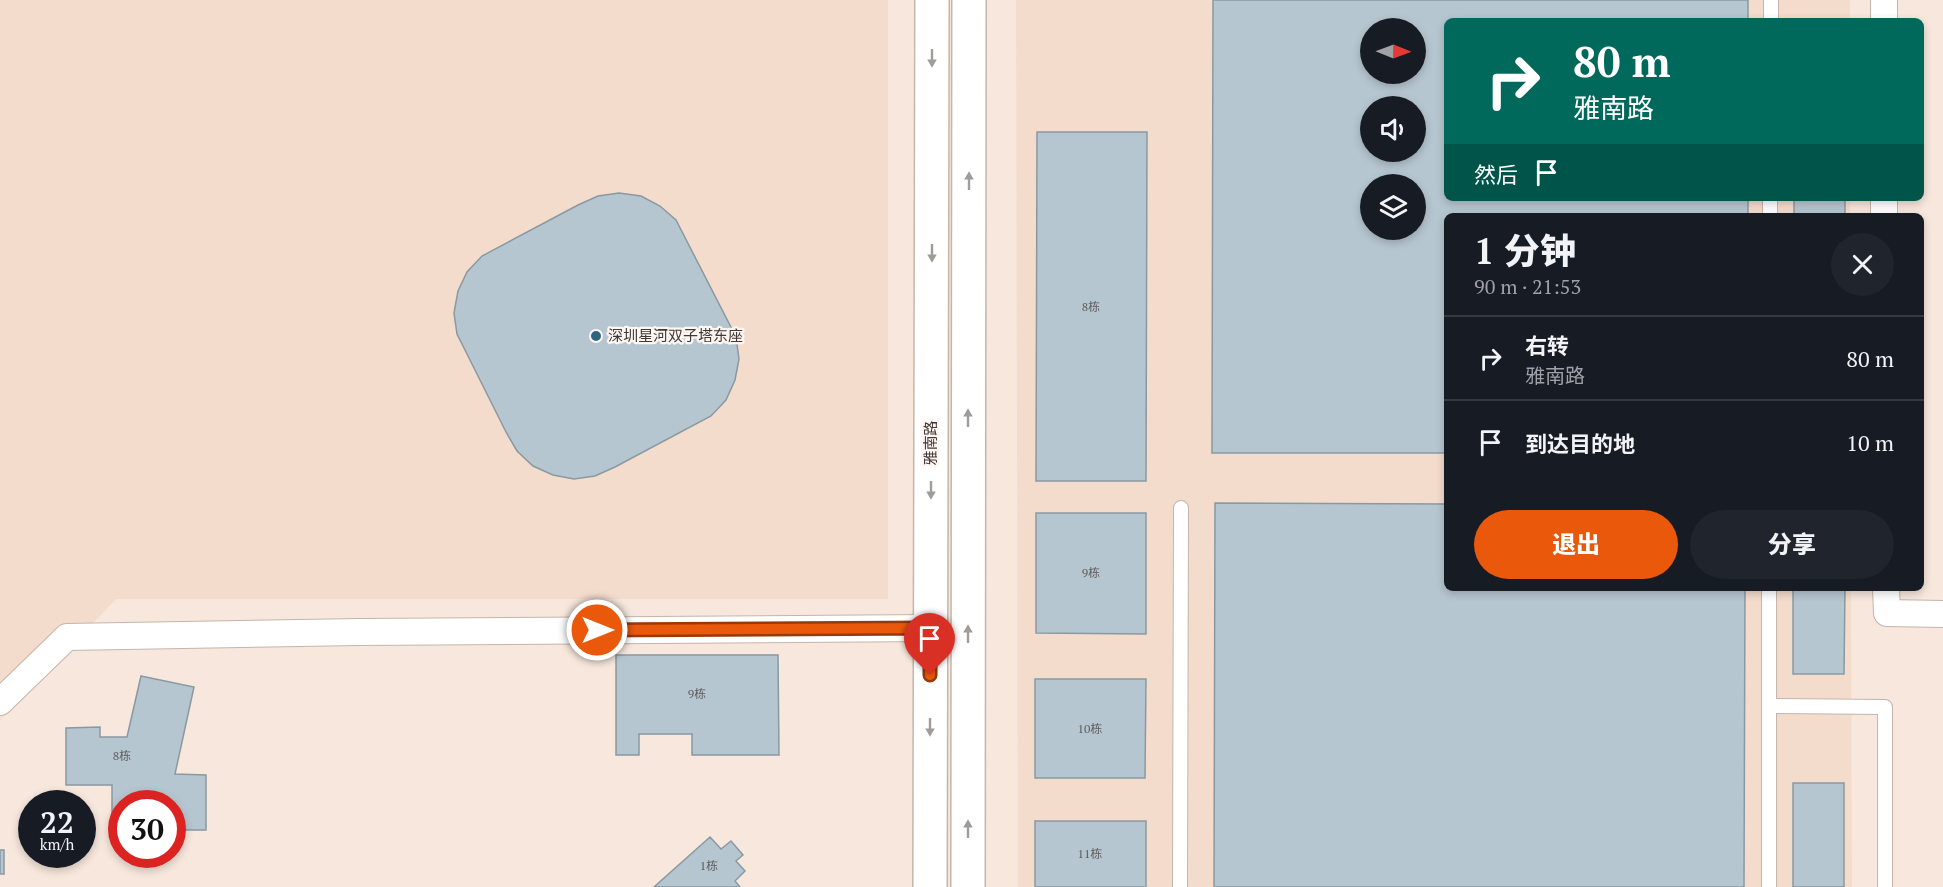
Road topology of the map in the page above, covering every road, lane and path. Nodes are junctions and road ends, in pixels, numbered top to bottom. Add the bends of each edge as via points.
1 (932, 0) edge
2 (969, 0) edge
3 (1771, 0) edge
4 (1884, 0) edge
5 (1771, 18) edge
6 (1884, 18) edge
7 (1181, 508) dead end
8 (1769, 591) edge
9 (1886, 591) edge
10 (1943, 614) edge
11 (930, 628) junction
12 (0, 702) edge
13 (1769, 706) junction
14 (930, 887) edge
15 (968, 887) edge
16 (1180, 887) edge
17 (1769, 887) edge
18 (1885, 887) edge

1 -> 11 street, 雅南路
15 -> 2 street
3 - 5 lane
4 - 6 street
7 - 16 lane
8 - 13 lane
9 - 10 street via 1887,613
11 - 12 street via 68,637
11 -> 14 street, 雅南路
13 - 17 lane
13 - 18 lane via 1885,707

